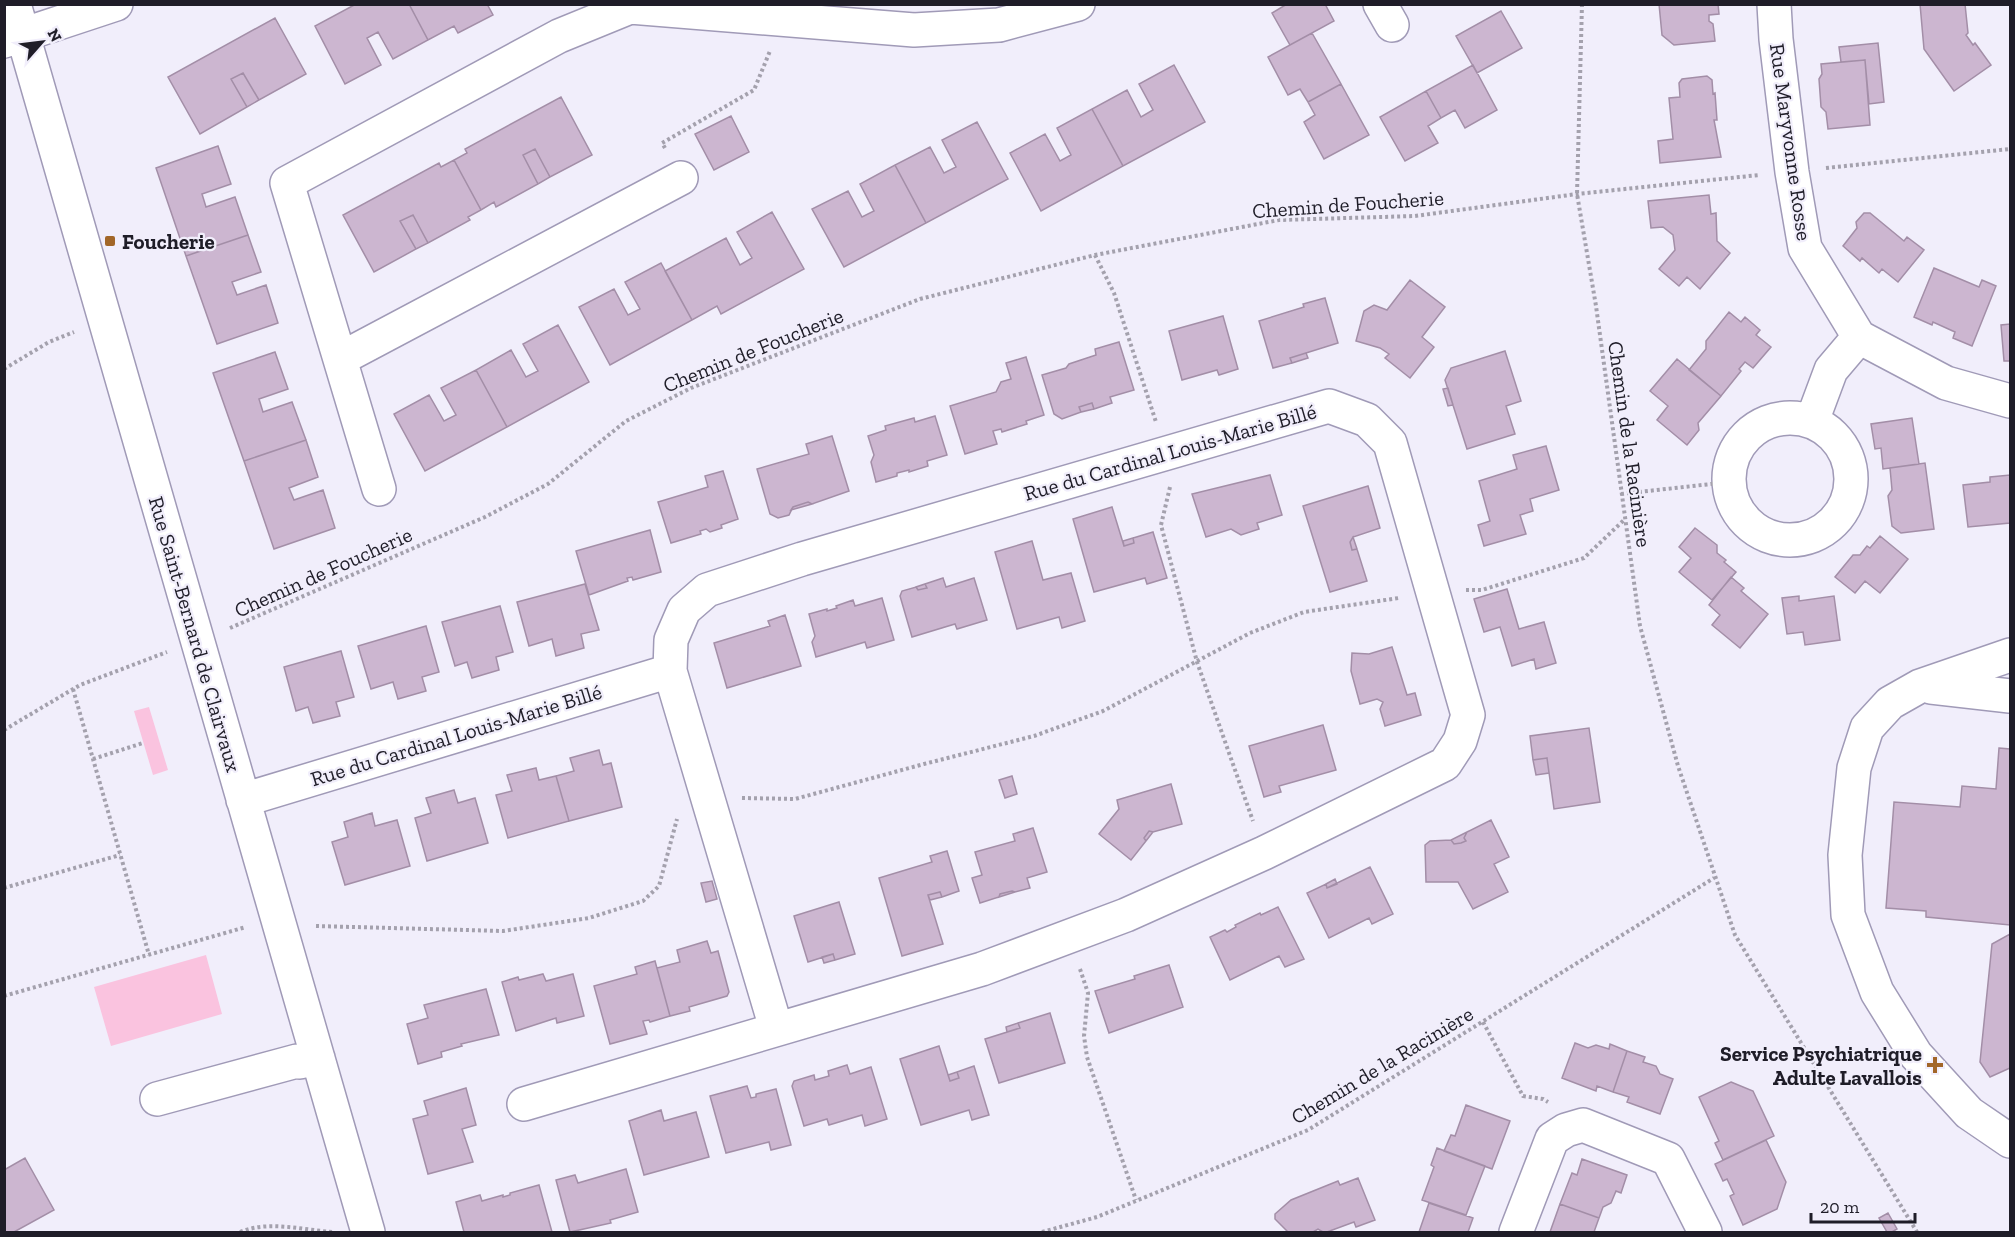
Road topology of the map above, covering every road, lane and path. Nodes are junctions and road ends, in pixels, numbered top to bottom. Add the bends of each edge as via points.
1 (14, 4) edge
2 (116, 4) edge
3 (1078, 4) edge
4 (1582, 4) edge
5 (1774, 4) edge
6 (608, 9) edge
7 (782, 19) junction
8 (14, 39) edge
9 (681, 178) joint
10 (1577, 194) junction
11 (1095, 255) junction
12 (76, 331) dead end
13 (1859, 337) junction
14 (340, 360) junction
15 (4, 369) edge
16 (2010, 401) edge
17 (1812, 421) junction
18 (1166, 452) junction
19 (1729, 482) junction
20 (379, 489) dead end
21 (1621, 494) junction
22 (1625, 519) junction
23 (1432, 592) junction
24 (197, 640) junction
25 (2010, 655) edge
26 (1197, 662) junction
27 (670, 671) junction
28 (1920, 686) junction
29 (73, 689) junction
30 (2010, 696) edge
31 (4, 730) edge
32 (143, 743) dead end
33 (93, 759) junction
34 (738, 797) dead end
35 (243, 800) junction
36 (678, 815) dead end
37 (1264, 853) junction
38 (120, 855) junction
39 (1714, 878) junction
40 (4, 888) edge
41 (313, 926) dead end
42 (247, 927) dead end
43 (149, 955) junction
44 (1078, 961) dead end
45 (4, 996) edge
46 (1483, 1022) junction
47 (776, 1028) junction
48 (318, 1058) junction
49 (157, 1099) dead end
50 (524, 1104) dead end
51 (1583, 1125) junction
52 (2010, 1141) edge
53 (1136, 1200) junction
54 (240, 1233) edge
55 (334, 1233) edge
56 (368, 1233) edge
57 (1042, 1233) edge
58 (1516, 1233) edge
59 (1705, 1233) edge
60 (1917, 1233) edge

1 - 8 street, Rue Saint-Bernard de Clairvaux
2 - 8 street
3 - 7 street via 999,25 914,30
4 - 10 path, Chemin de la Racinière
5 - 13 street, Rue Maryvonne Rosse via 1792,172 1805,248
6 - 7 street via 630,7
6 - 14 street via 287,183
7 - 9 path via 754,90 662,143
8 - 24 street, Rue Saint-Bernard de Clairvaux
9 - 14 street
10 - 11 path, Chemin de Foucherie via 1416,216 1279,220
10 - 21 path, Chemin de la Racinière
11 - 18 path via 1114,293
11 - 24 path, Chemin de Foucherie via 920,299 691,388 626,422 548,484 484,518
12 - 15 path
13 - 16 street via 1946,383
13 - 17 street via 1831,370
14 - 20 street
17 - 19 street via 1791,417 1770,420 1751,430 1737,447 1729,466
17 - 19 street via 1829,430 1842,446 1850,464 1852,484 1847,503 1821,533 1802,540 1782,540 1763,534 1747,523 1735,507
18 - 23 street, Rue du Cardinal Louis-Marie Billé via 1329,406 1367,420 1390,443
18 - 26 path via 1172,477 1161,525
18 - 27 street, Rue du Cardinal Louis-Marie Billé via 707,590 684,610 671,640
19 - 21 path
21 - 22 path, Chemin de la Racinière
22 - 23 path via 1584,558 1482,590
22 - 39 path, Chemin de la Racinière via 1640,626
23 - 26 path via 1304,612 1250,633
23 - 37 street, Rue du Cardinal Louis-Marie Billé via 1468,715 1461,741 1445,764
24 - 29 path, Chemin de Foucherie
24 - 35 street, Rue Saint-Bernard de Clairvaux
25 - 28 street
26 - 34 path via 1103,711 1034,736 795,799
26 - 37 path
27 - 35 street, Rue du Cardinal Louis-Marie Billé
27 - 47 street, Rue du Cardinal Louis-Marie Billé
28 - 30 street
28 - 52 street via 1890,704 1867,728 1854,768 1845,855 1848,915 1877,992 1916,1055 1969,1113
29 - 31 path, Chemin de Foucherie
29 - 33 path
32 - 33 path
33 - 38 path
35 - 48 street, Rue Saint-Bernard de Clairvaux
36 - 41 path via 659,885 643,901 589,918 503,931
37 - 47 street, Rue du Cardinal Louis-Marie Billé via 1126,915 982,969
38 - 40 path
38 - 43 path
39 - 46 path, Chemin de la Racinière
39 - 60 path, Chemin de la Racinière via 1735,935
42 - 43 path
43 - 45 path
44 - 53 path via 1088,993 1084,1036 1087,1057
46 - 51 path via 1523,1095 1543,1099
46 - 53 path, Chemin de la Racinière via 1308,1130
47 - 50 street, Rue du Cardinal Louis-Marie Billé
48 - 49 street
48 - 56 street, Rue Saint-Bernard de Clairvaux
51 - 58 street via 1552,1139
51 - 59 street via 1668,1159
53 - 57 path, Chemin de la Racinière via 1097,1217
54 - 55 path via 258,1226 278,1226

